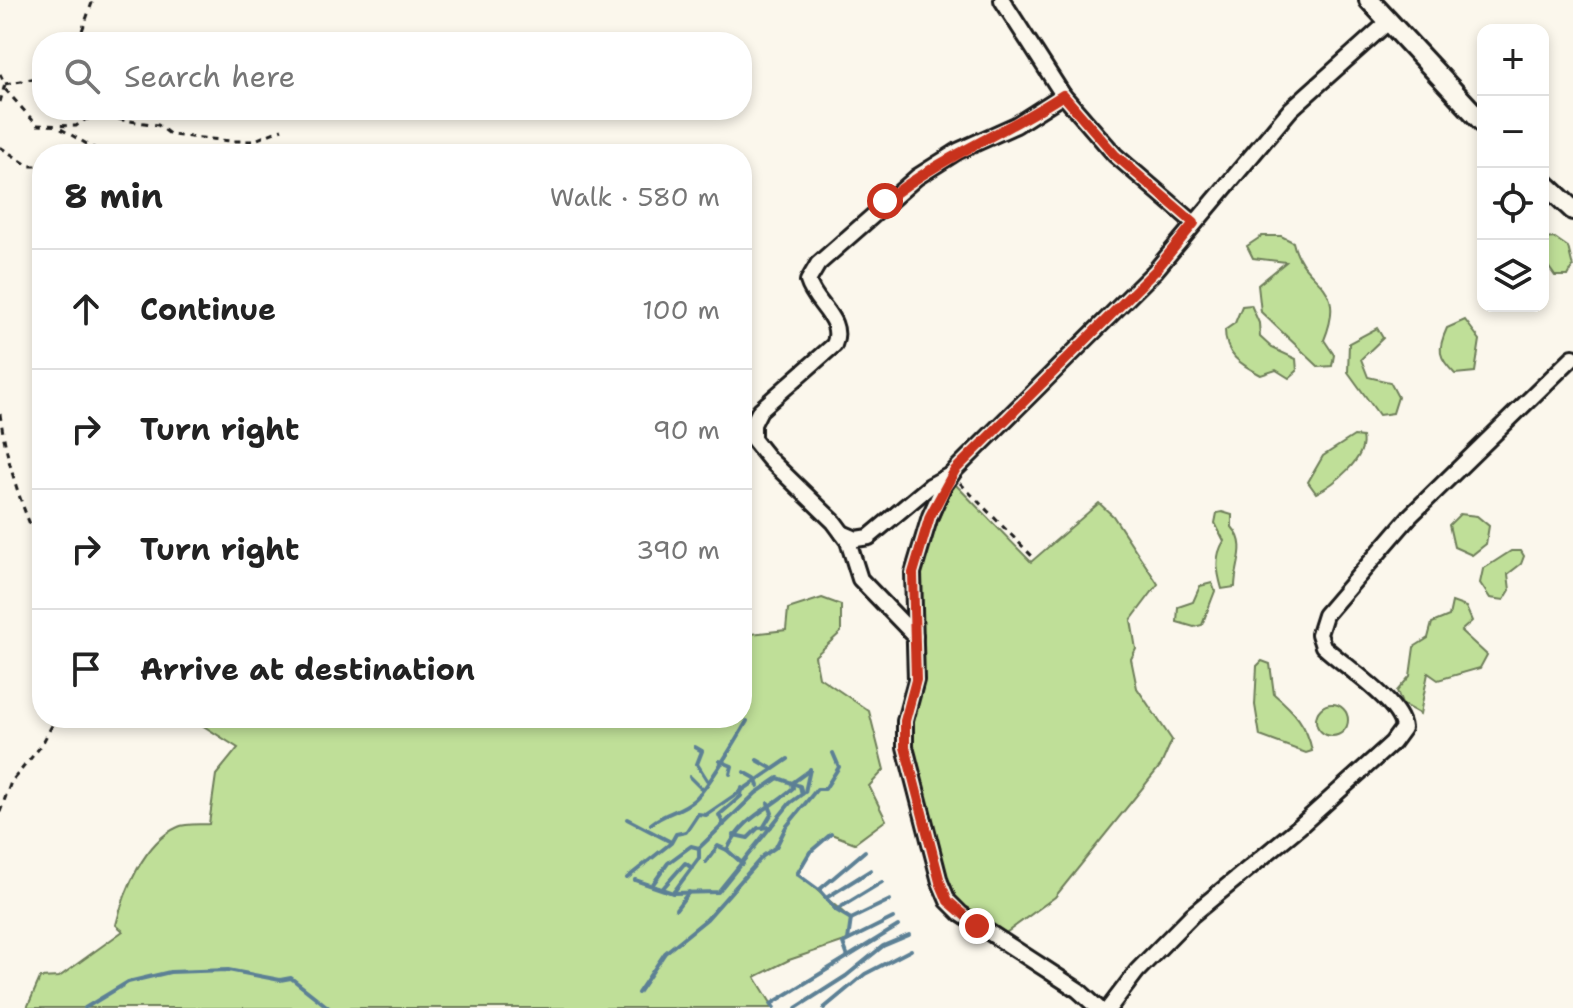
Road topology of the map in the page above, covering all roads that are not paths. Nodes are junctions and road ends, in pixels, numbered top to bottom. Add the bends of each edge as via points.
1 (1002, 0) edge
2 (1369, 0) edge
3 (1387, 23) junction
4 (1063, 95) junction
5 (1477, 117) edge
6 (1549, 188) edge
7 (1573, 210) edge
8 (1194, 223) junction
9 (1573, 357) edge
10 (952, 475) junction
11 (842, 533) junction
12 (915, 636) junction
13 (1098, 1008) edge
14 (1109, 1008) edge

1 - 4 street
2 - 3 street
3 - 5 street
3 - 8 street via 1291,109
4 - 8 street via 1115,155
4 - 11 street via 917,177 818,264 808,281 813,296 834,319 838,335 834,345 760,410 753,439
6 - 7 street
8 - 10 street via 1155,271
9 - 14 street via 1410,516 1325,615 1319,634 1323,646 1385,698 1402,717 1403,728 1299,827 1192,915
10 - 11 street via 918,495 869,537
10 - 12 street via 917,551 912,593
11 - 12 street via 860,579
12 - 13 street via 916,680 905,721 905,747 948,901

